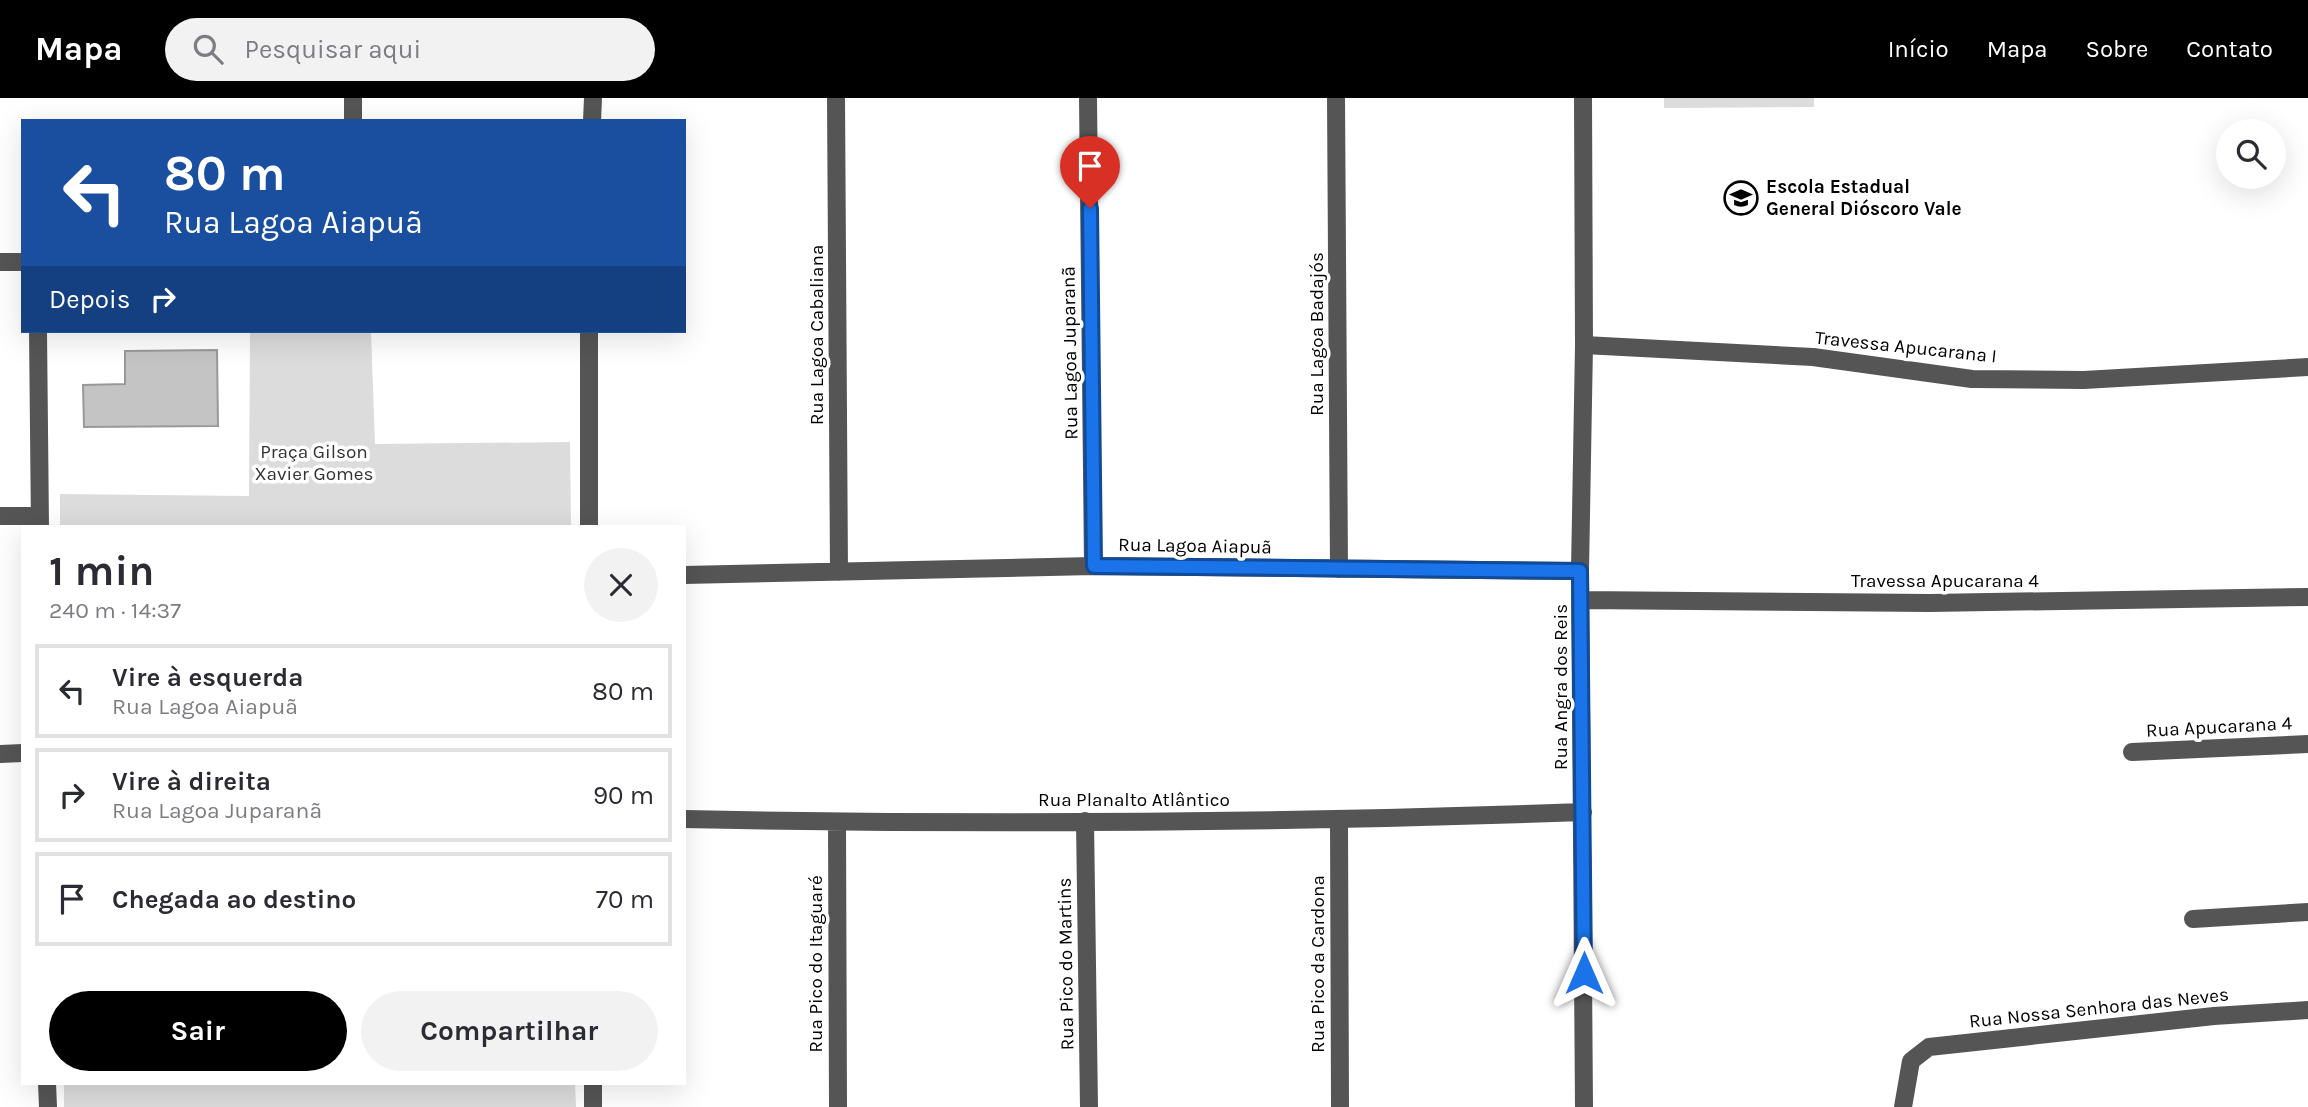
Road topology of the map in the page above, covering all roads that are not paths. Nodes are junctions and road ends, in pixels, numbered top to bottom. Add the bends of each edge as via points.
1 (353, 98) edge
2 (593, 98) edge
3 (836, 98) edge
4 (1088, 98) edge
5 (1336, 98) edge
6 (1583, 98) edge
7 (353, 119) edge
8 (592, 119) edge
9 (0, 262) edge
10 (21, 262) edge
11 (38, 333) edge
12 (589, 333) edge
13 (1584, 345) junction
14 (2308, 367) edge
15 (0, 516) edge
16 (40, 521) edge
17 (589, 525) edge
18 (1094, 566) junction
19 (1339, 569) junction
20 (1580, 571) junction
21 (839, 572) junction
22 (686, 575) edge
23 (2308, 597) edge
24 (1582, 600) junction
25 (2308, 744) edge
26 (2132, 752) dead end
27 (21, 753) edge
28 (0, 754) edge
29 (1583, 812) junction
30 (686, 819) edge
31 (1085, 821) junction
32 (1339, 821) junction
33 (837, 822) junction
34 (2308, 912) edge
35 (2193, 919) dead end
36 (2308, 1010) edge
37 (47, 1085) edge
38 (593, 1085) edge
39 (48, 1107) edge
40 (593, 1107) edge
41 (838, 1107) edge
42 (1089, 1107) edge
43 (1340, 1107) edge
44 (1584, 1107) edge
45 (1903, 1107) edge

1 - 7 street
2 - 8 street
3 - 21 street, Rua Lagoa Cabaliana
4 - 18 street, Rua Lagoa Juparanã
5 - 19 street, Rua Lagoa Badajós
6 - 13 street, Rua Angra dos Reis
9 - 10 street
11 - 16 street
12 - 17 street
13 - 14 street, Travessa Apucarana I via 1813,358 1972,379 2084,380
13 - 20 street, Rua Angra dos Reis
15 - 16 street
18 - 19 street, Rua Lagoa Aiapuã
18 - 21 street, Rua Lagoa Aiapuã
19 - 20 street, Rua Lagoa Aiapuã
20 - 24 street, Rua Angra dos Reis
21 - 22 street, Rua Lagoa Aiapuã
23 - 24 street, Travessa Apucarana 4 via 1930,603
24 - 29 street, Rua Angra dos Reis
25 - 26 street, Rua Apucarana 4
27 - 28 street
29 - 32 street, Rua Planalto Atlântico
29 - 44 street, Rua Angra dos Reis
30 - 33 street, Rua Planalto Atlântico
31 - 32 street, Rua Planalto Atlântico
31 - 33 street, Rua Planalto Atlântico
31 - 42 street, Rua Pico do Martins
32 - 43 street, Rua Pico da Cardona
33 - 41 street, Rua Pico do Itaguaré
34 - 35 street
36 - 45 street, Rua Nossa Senhora das Neves via 1929,1047 1916,1055 1908,1071
37 - 39 street
38 - 40 street

